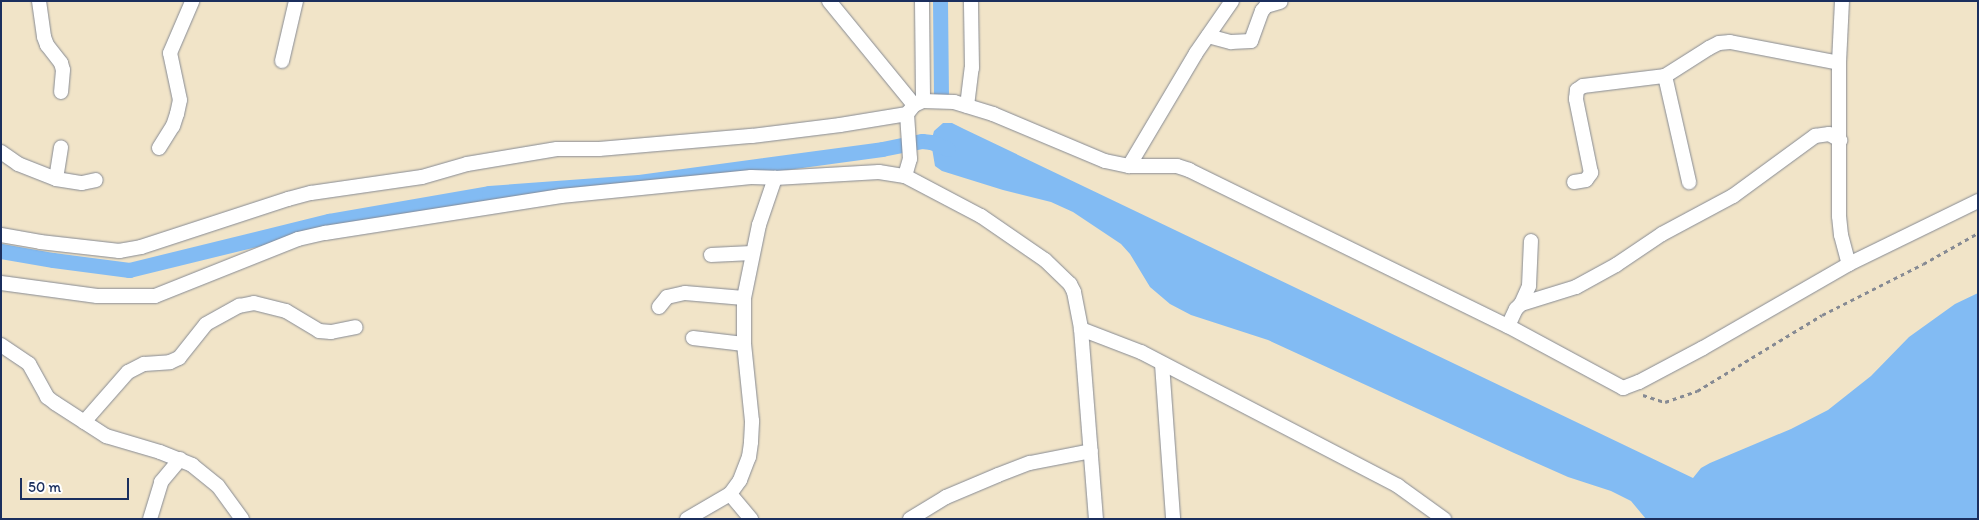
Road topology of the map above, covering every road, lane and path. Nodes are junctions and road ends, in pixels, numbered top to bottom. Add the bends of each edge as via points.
1 (39, 1) edge
2 (197, 1) edge
3 (296, 1) edge
4 (829, 1) edge
5 (922, 1) edge
6 (971, 1) edge
7 (1232, 1) edge
8 (1842, 1) edge
9 (192, 2) edge
10 (1280, 2) edge
11 (1208, 36) junction
12 (282, 61) dead end
13 (1840, 63) junction
14 (1665, 76) junction
15 (61, 92) dead end
16 (968, 106) junction
17 (913, 112) junction
18 (1840, 140) junction
19 (61, 147) dead end
20 (159, 148) dead end
21 (1, 152) edge
22 (1129, 166) junction
23 (905, 176) junction
24 (775, 178) junction
25 (56, 179) junction
26 (96, 180) dead end
27 (1574, 182) dead end
28 (1689, 182) dead end
29 (1978, 201) edge
30 (1978, 233) edge
31 (1, 234) edge
32 (1531, 241) dead end
33 (752, 253) junction
34 (711, 255) dead end
35 (1849, 264) junction
36 (1, 283) edge
37 (744, 298) junction
38 (1521, 304) junction
39 (659, 307) dead end
40 (1508, 326) junction
41 (356, 327) dead end
42 (1081, 329) junction
43 (693, 338) dead end
44 (744, 344) junction
45 (1, 345) edge
46 (1162, 364) junction
47 (1623, 388) junction
48 (84, 422) junction
49 (1091, 451) junction
50 (160, 452) junction
51 (180, 458) junction
52 (161, 482) junction
53 (730, 494) junction
54 (150, 519) edge
55 (242, 519) edge
56 (687, 519) edge
57 (751, 519) edge
58 (910, 519) edge
59 (1096, 519) edge
60 (1173, 519) edge
61 (1444, 519) edge

1 - 15 street via 44,37 63,70
2 - 9 street
3 - 12 street
4 - 17 street
5 - 17 street
6 - 16 street via 972,68
7 - 11 street
8 - 13 street
9 - 20 street via 170,53 180,100 173,126
10 - 11 street via 1266,6 1262,11 1251,41 1231,42
11 - 22 street
13 - 14 street via 1730,42 1708,48
13 - 18 street
14 - 27 street via 1579,87 1576,99 1591,173 1586,180
14 - 28 street
16 - 17 street via 954,102
16 - 22 street via 1083,153
17 - 23 street via 910,159
17 - 31 street via 752,136 599,149 557,149 467,164 422,177 311,193 141,247 119,251
18 - 35 street via 1839,216
18 - 38 street via 1829,134 1816,136 1733,196 1662,234 1616,265 1576,287
19 - 25 street
21 - 25 street via 18,164
22 - 40 street via 1164,165 1189,170
23 - 24 street via 866,172
23 - 42 street via 982,216 1045,260 1070,284
24 - 33 street
24 - 36 street via 742,178 561,196 324,232 298,239 155,296 97,296
25 - 26 street via 82,183
29 - 35 street
30 - 47 path via 1822,315 1690,394 1665,402
32 - 38 street via 1529,286
33 - 34 street
33 - 37 street
35 - 47 street via 1703,348
37 - 39 street via 685,293 667,298
37 - 44 street
38 - 40 street
40 - 47 street
41 - 48 street via 319,331 286,311 254,303 239,306 206,324 179,358 144,364 128,372
42 - 46 street via 1141,352
42 - 49 street
43 - 44 street
44 - 53 street via 752,420 751,442 740,480
45 - 48 street via 29,364 48,397
46 - 60 street
46 - 61 street via 1398,486
48 - 50 street via 116,441
49 - 58 street via 1030,463 998,475 946,497
49 - 59 street
50 - 51 street
50 - 52 street
51 - 52 street
51 - 55 street via 218,486
52 - 54 street
53 - 56 street
53 - 57 street

